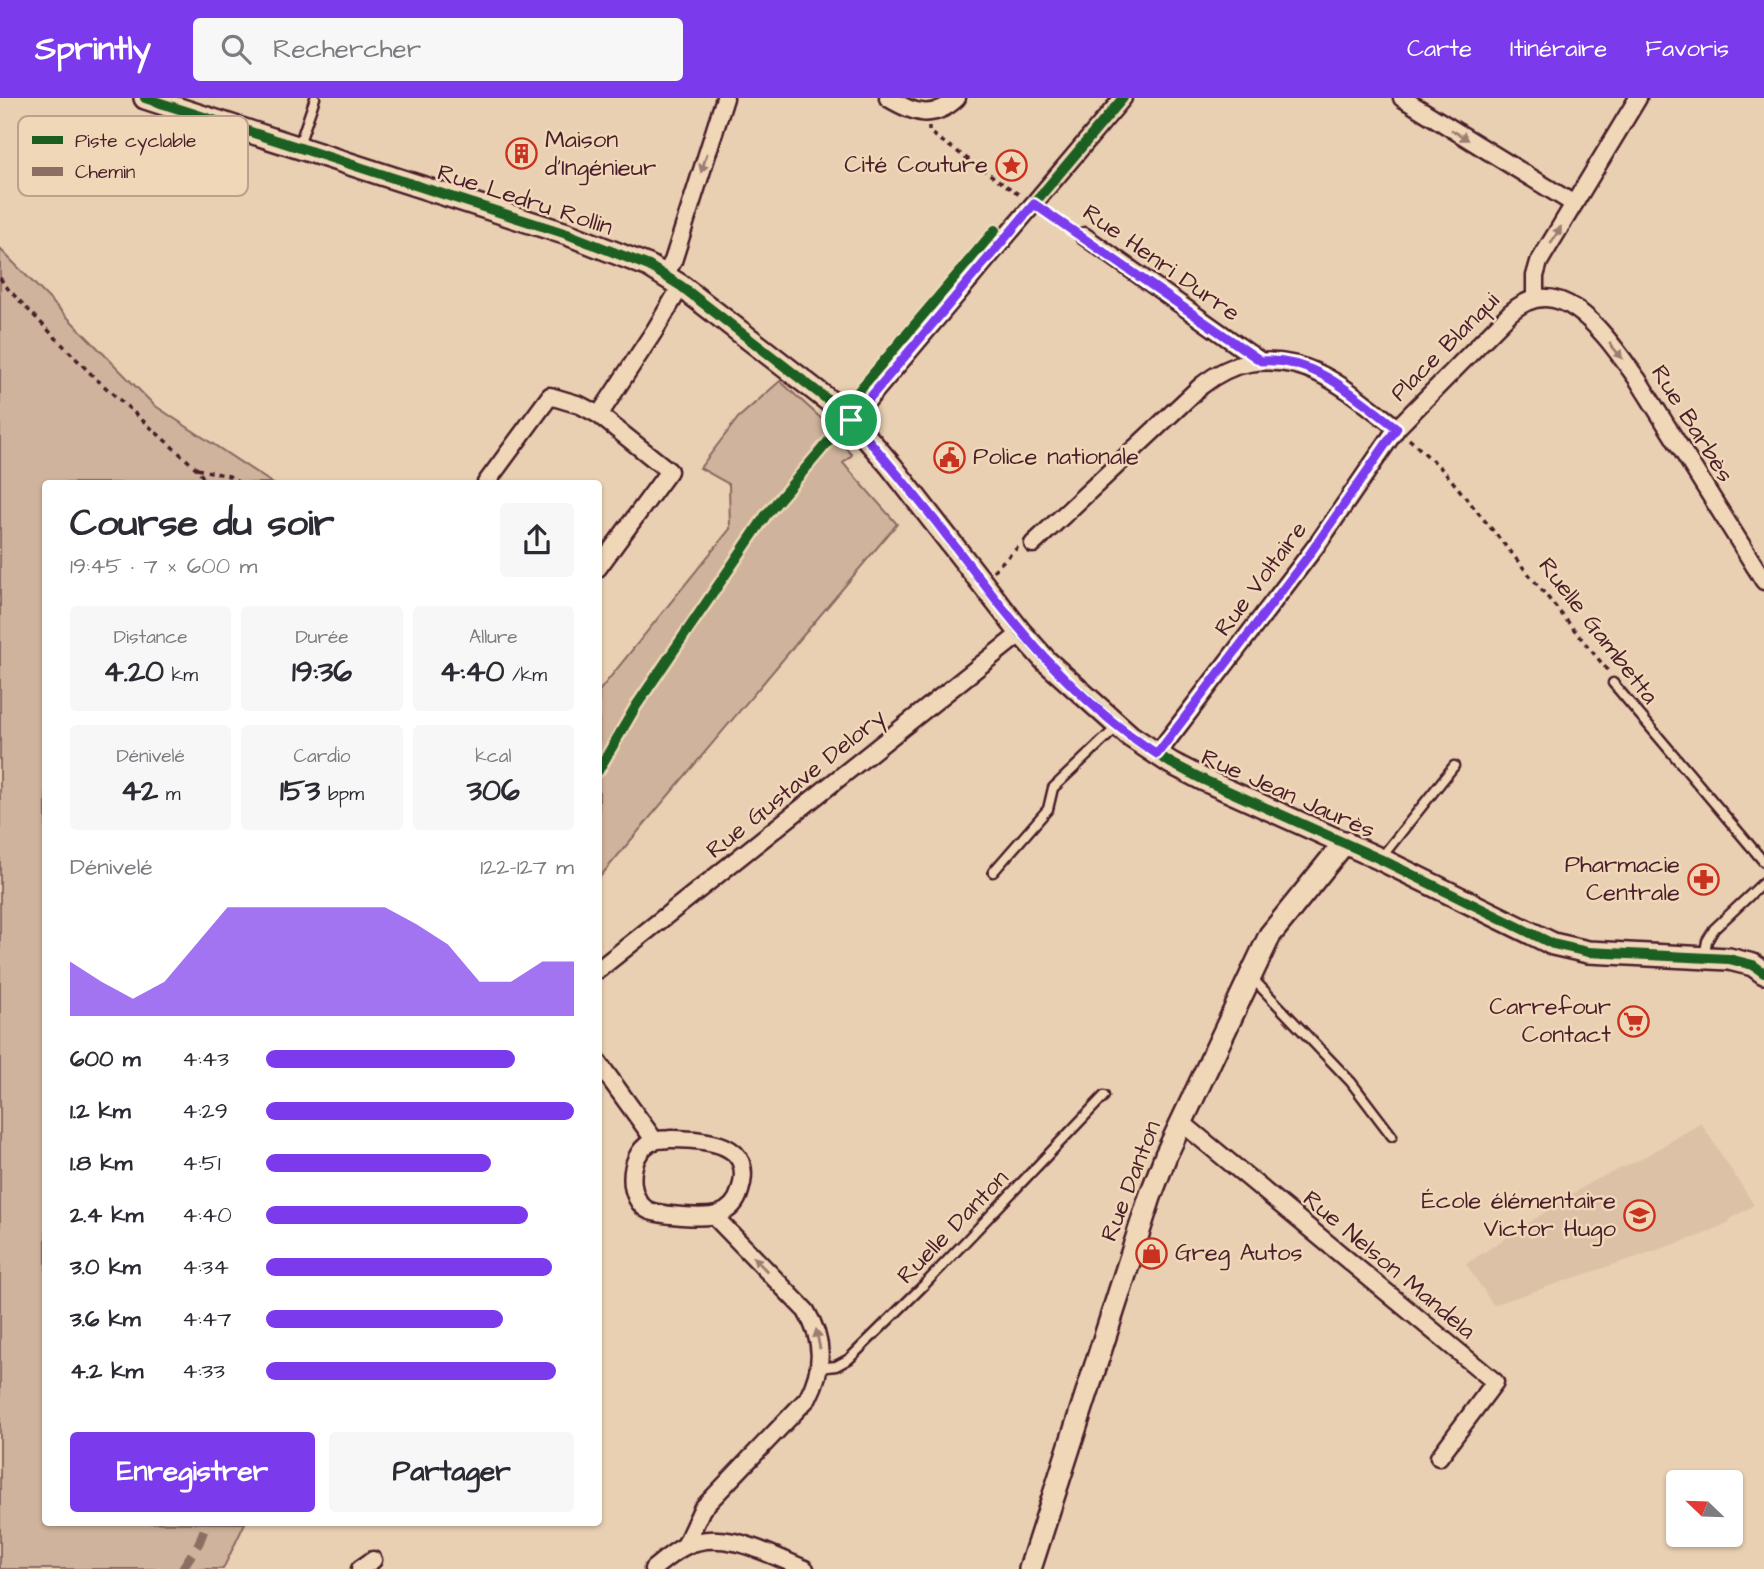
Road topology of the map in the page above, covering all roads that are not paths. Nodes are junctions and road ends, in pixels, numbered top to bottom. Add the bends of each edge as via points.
1 (145, 98) edge
2 (315, 98) edge
3 (725, 98) edge
4 (888, 98) edge
5 (957, 98) edge
6 (1123, 98) edge
7 (1402, 98) edge
8 (1638, 98) edge
9 (200, 116) edge
10 (248, 131) edge
11 (299, 148) junction
12 (1574, 204) junction
13 (1084, 236) road end
14 (673, 281) junction
15 (1535, 298) junction
16 (1568, 303) joint
17 (1261, 361) junction
18 (599, 415) junction
19 (851, 420) junction
20 (1397, 428) junction
21 (488, 480) edge
22 (1033, 544) road end
23 (602, 563) edge
24 (1764, 581) edge
25 (1021, 632) junction
26 (1613, 683) road end
27 (1118, 726) junction
28 (1157, 754) junction
29 (1454, 766) dead end
30 (1345, 842) junction
31 (1380, 859) junction
32 (1764, 862) edge
33 (993, 872) dead end
34 (1764, 882) edge
35 (1704, 957) junction
36 (602, 967) edge
37 (1764, 973) edge
38 (1250, 975) junction
39 (602, 1067) edge
40 (1104, 1096) dead end
41 (1181, 1122) junction
42 (1392, 1136) dead end
43 (655, 1140) junction
44 (714, 1216) junction
45 (819, 1368) junction
46 (1439, 1457) dead end
47 (685, 1546) junction
48 (653, 1569) edge
49 (805, 1569) edge
50 (1030, 1569) edge

1 - 9 street, Rue Ledru Rollin
2 - 11 lane
3 -> 14 street via 673,261
4 - 5 street via 929,113 944,109
6 - 19 street via 1029,200
7 -> 12 street
8 - 12 street
10 - 11 street, Rue Ledru Rollin
11 - 14 street, Rue Ledru Rollin via 567,234 619,253
15 -> 12 street via 1539,262
13 - 17 street, Rue Henri Durre
14 - 18 street via 655,330
14 - 19 street, Rue Ledru Rollin
15 - 16 street, Place Blanqui
15 - 20 street, Place Blanqui via 1510,313
16 -> 24 street, Rue Barbès via 1593,325 1638,380
17 - 20 street via 1286,361 1317,371
17 - 22 street via 1229,368 1209,379
18 - 21 street via 550,397
18 - 23 street via 669,471
19 - 25 street, Rue Jean Jaurès
20 - 28 street, Rue Voltaire via 1309,555
25 - 27 street, Rue Jean Jaurès via 1055,671
25 - 36 street, Rue Gustave Delory
26 - 32 lane, Ruelle Gambetta
27 - 28 street, Rue Jean Jaurès
27 - 33 lane via 1054,788 1048,808
28 - 30 street, Rue Jean Jaurès via 1204,780
29 - 31 lane
30 - 31 street, Rue Jean Jaurès
30 - 38 street, Rue Danton via 1276,926
31 - 35 street, Rue Jean Jaurès via 1543,941 1588,952
34 - 35 lane via 1714,929
35 - 37 street, Rue Jean Jaurès via 1737,960
38 - 41 street, Rue Danton
38 - 42 lane via 1351,1082
39 - 43 street
40 - 45 lane, Ruelle Danton via 849,1359
41 - 46 street, Rue Nelson Mandela via 1495,1382
41 - 50 street, Rue Danton via 1150,1197
43 - 44 street via 640,1153 633,1169 639,1202 661,1214
43 - 44 street via 713,1141 735,1155 741,1189 733,1205
45 -> 44 street via 819,1338 806,1311
45 - 47 street via 802,1405 702,1509
47 - 48 street
47 - 49 street via 733,1542

